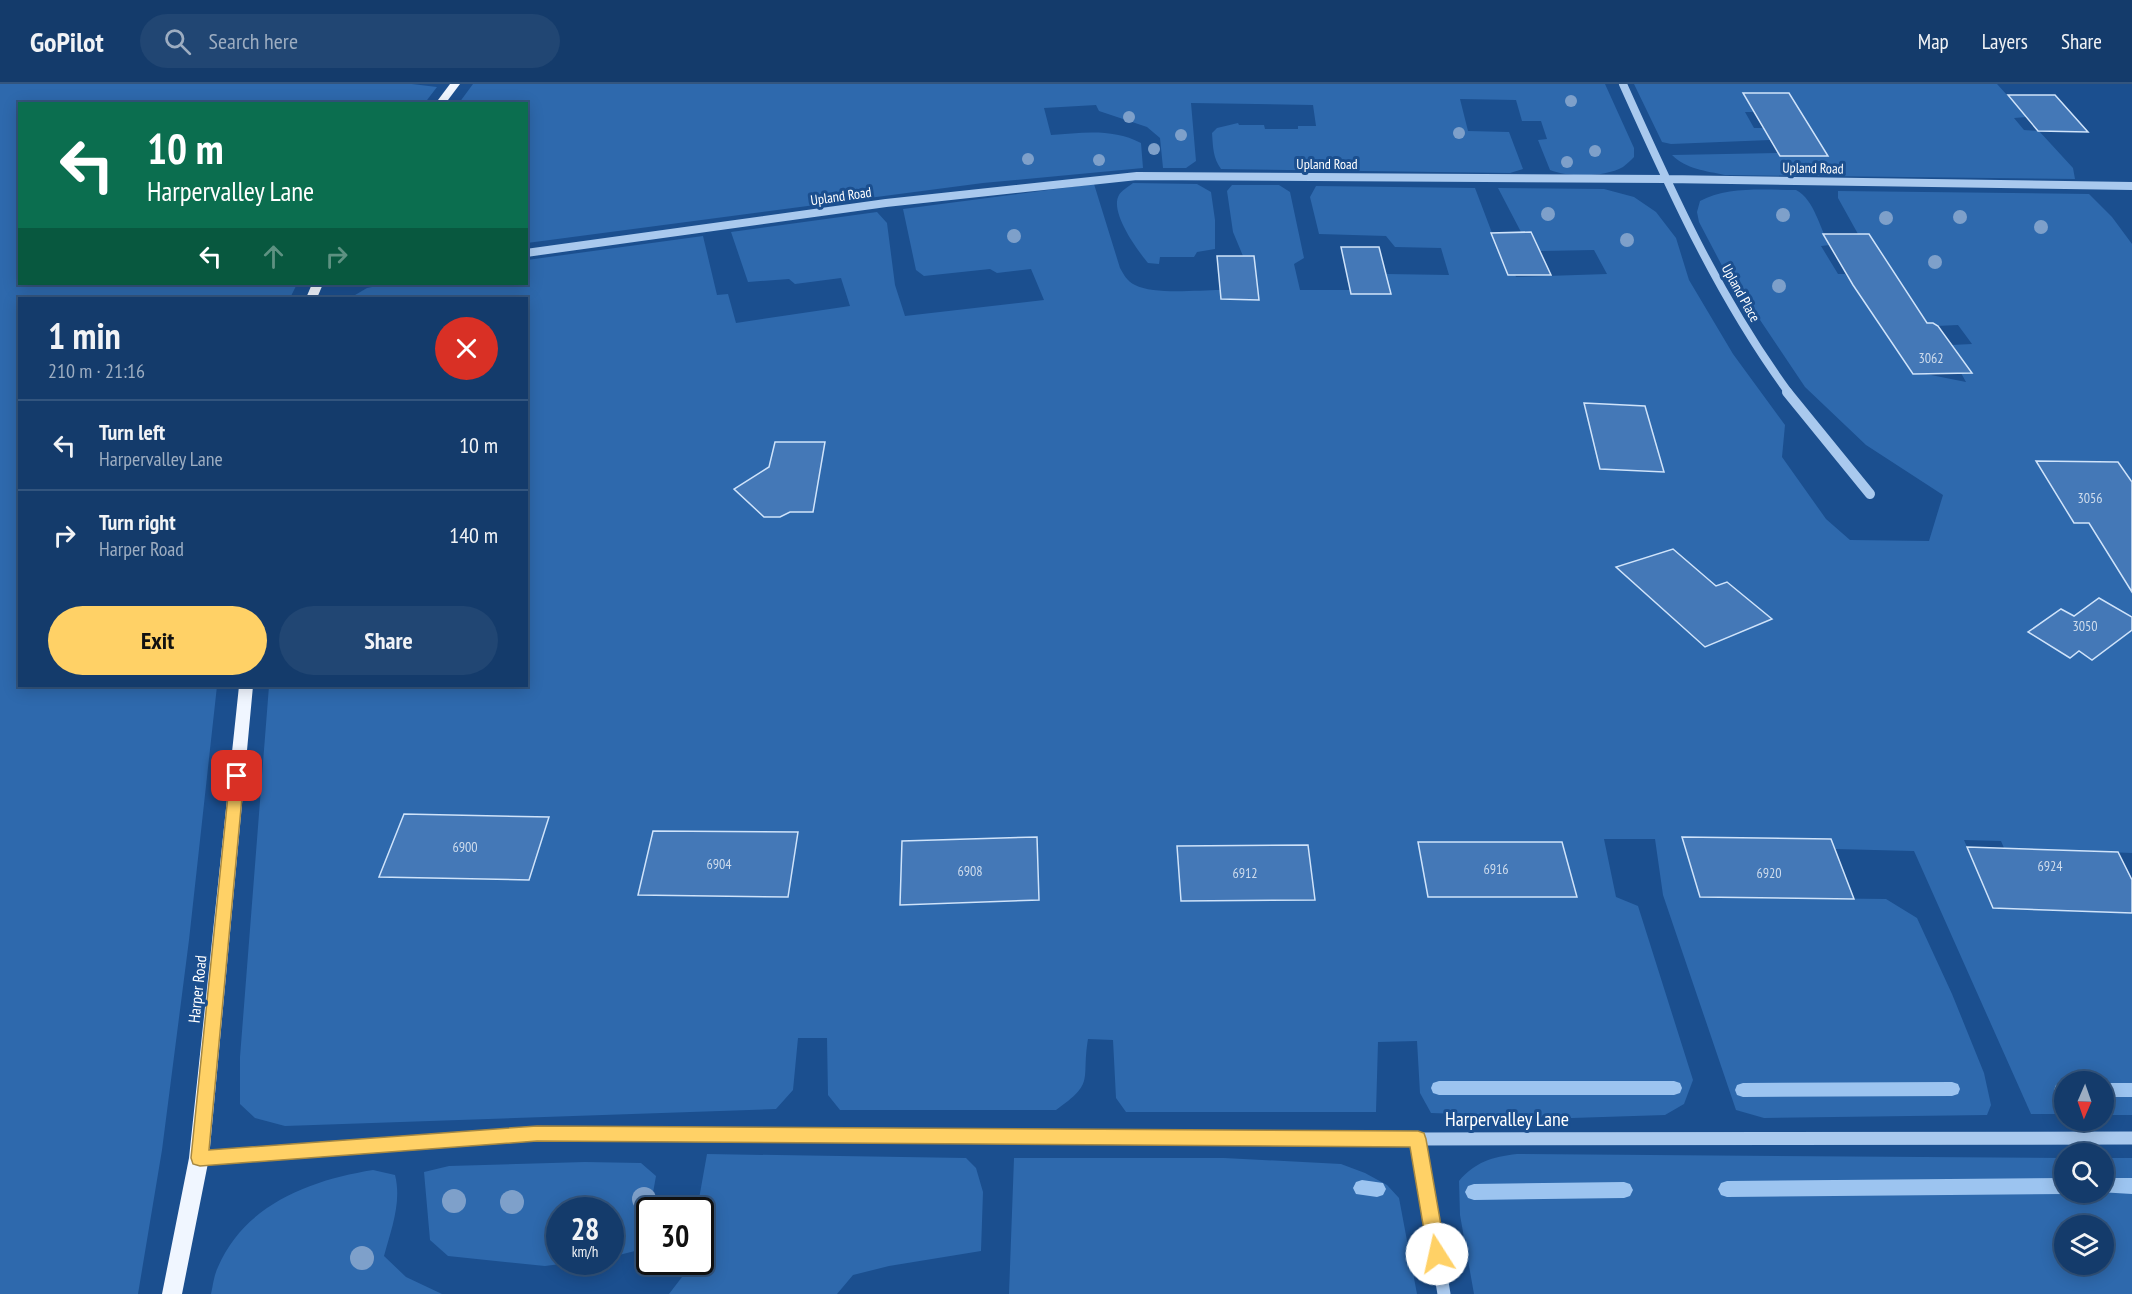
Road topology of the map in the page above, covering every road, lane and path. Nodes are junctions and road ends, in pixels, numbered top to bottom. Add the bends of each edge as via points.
1 (455, 84) edge
2 (1623, 84) edge
3 (442, 102) edge
4 (1666, 179) junction
5 (2132, 186) edge
6 (528, 253) edge
7 (1870, 494) dead end
8 (246, 687) edge
9 (2132, 1138) edge
10 (1418, 1139) junction
11 (200, 1158) junction
12 (172, 1294) edge
13 (1444, 1294) edge

1 - 3 main road
2 - 4 street, Upland Place
4 - 5 street, Upland Road
4 - 6 street, Upland Road via 1137,176 898,201
4 - 7 street, Upland Place via 1749,337 1812,425
8 - 11 main road, Harper Road
9 - 10 street, Harpervalley Lane
10 - 11 street, Harpervalley Lane via 537,1133
10 - 13 street
11 - 12 main road, Harper Road

